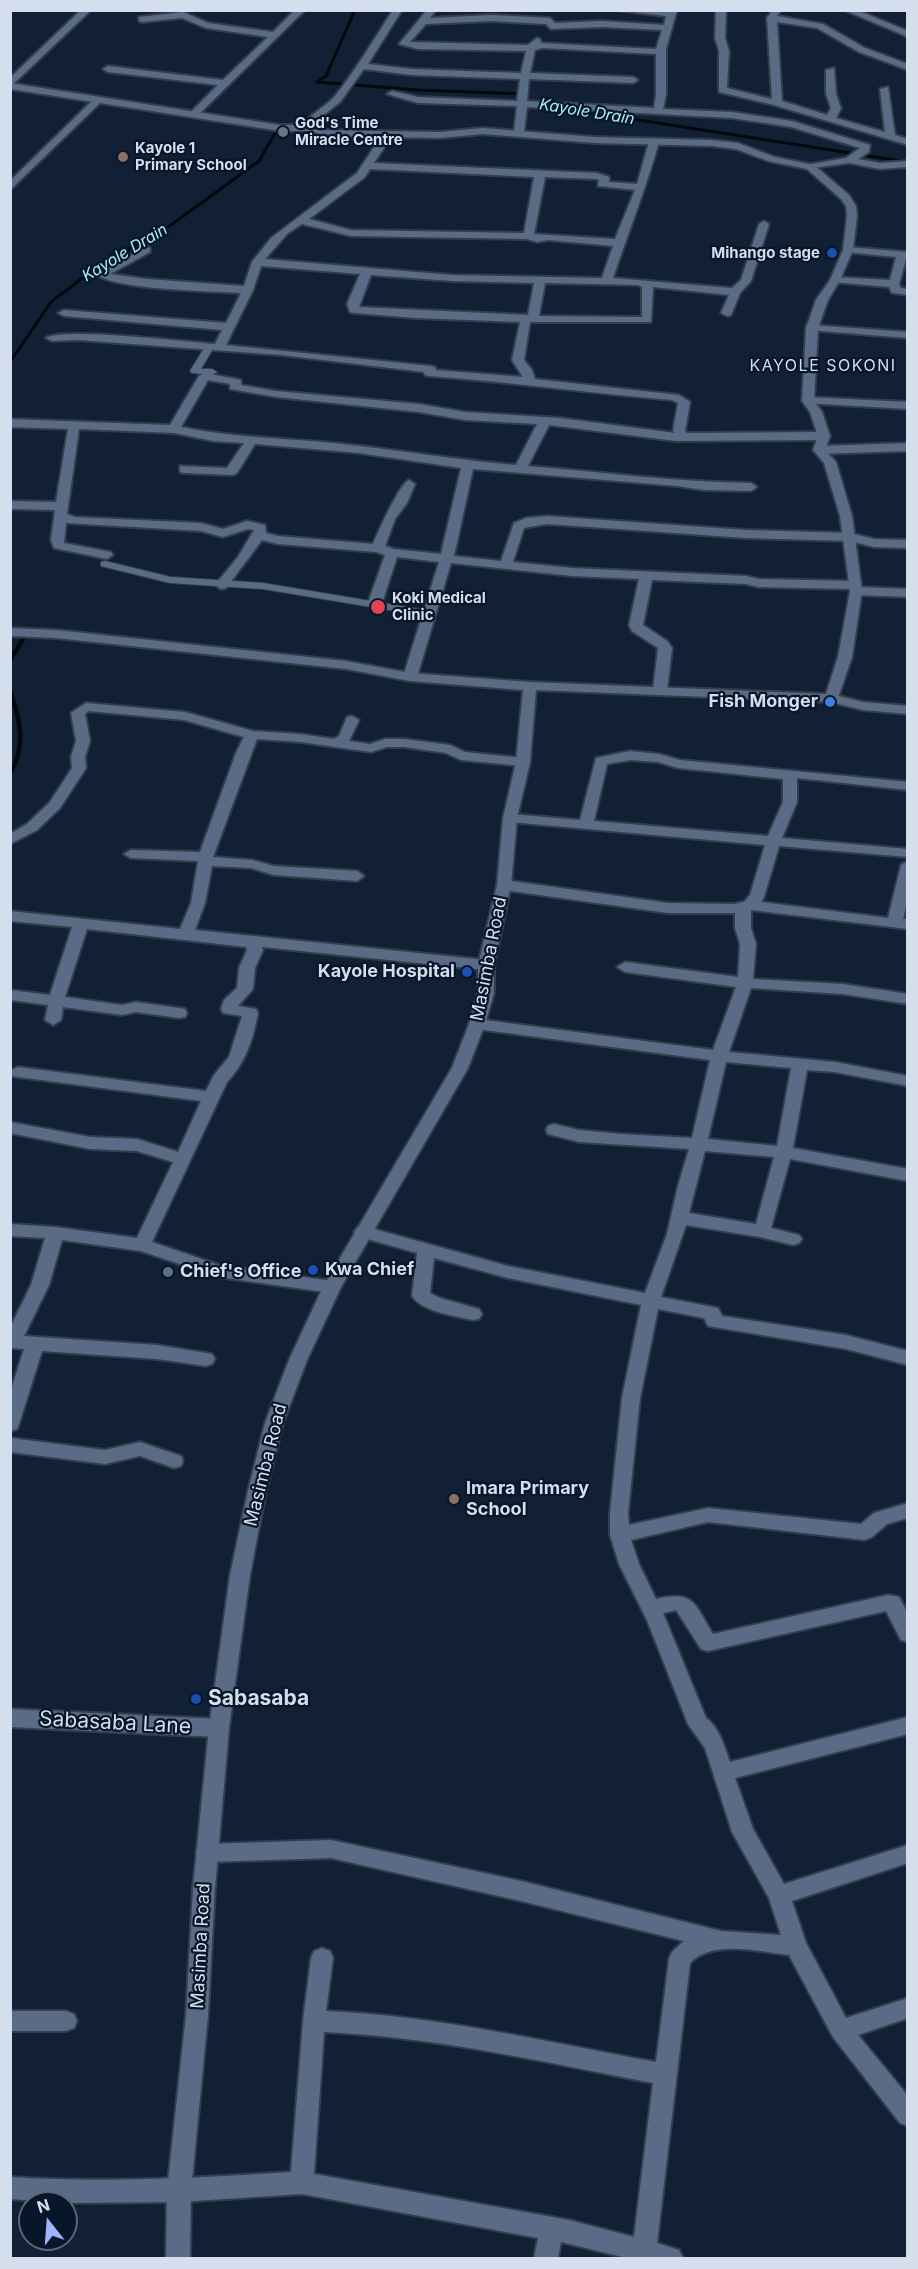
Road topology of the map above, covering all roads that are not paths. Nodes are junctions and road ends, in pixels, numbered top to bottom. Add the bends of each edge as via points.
1 (87, 10) edge
2 (301, 10) edge
3 (398, 10) edge
4 (432, 10) edge
5 (619, 10) edge
6 (722, 10) edge
7 (781, 10) edge
8 (848, 10) edge
9 (672, 12) edge
10 (772, 18) junction
11 (142, 19) dead end
12 (424, 21) junction
13 (550, 21) junction
14 (908, 22) edge
15 (893, 27) junction
16 (668, 28) junction
17 (908, 34) edge
18 (275, 35) junction
19 (531, 48) junction
20 (662, 52) junction
21 (363, 66) junction
22 (908, 67) edge
23 (108, 69) dead end
24 (831, 70) dead end
25 (525, 75) junction
26 (633, 80) dead end
27 (224, 83) junction
28 (10, 85) edge
29 (885, 89) dead end
30 (393, 94) dead end
31 (98, 100) junction
32 (777, 103) junction
33 (522, 104) junction
34 (658, 110) junction
35 (194, 115) junction
36 (828, 119) junction
37 (840, 122) junction
38 (307, 129) junction
39 (519, 132) junction
40 (826, 133) junction
41 (388, 134) junction
42 (890, 137) junction
43 (654, 142) junction
44 (908, 142) edge
45 (849, 160) junction
46 (908, 164) edge
47 (368, 166) junction
48 (810, 167) junction
49 (540, 174) junction
50 (10, 187) edge
51 (641, 189) junction
52 (299, 220) junction
53 (764, 224) dead end
54 (528, 237) junction
55 (619, 243) junction
56 (146, 249) dead end
57 (848, 250) junction
58 (905, 255) edge
59 (257, 262) junction
60 (367, 270) junction
61 (540, 280) junction
62 (835, 280) junction
63 (606, 282) junction
64 (646, 283) junction
65 (894, 284) junction
66 (248, 290) junction
67 (735, 292) junction
68 (908, 292) edge
69 (64, 313) dead end
70 (727, 313) dead end
71 (530, 319) junction
72 (161, 322) junction
73 (231, 327) junction
74 (812, 328) junction
75 (908, 335) edge
76 (52, 338) dead end
77 (149, 343) junction
78 (214, 347) junction
79 (212, 372) dead end
80 (530, 382) junction
81 (808, 401) junction
82 (908, 405) edge
83 (545, 421) junction
84 (10, 423) edge
85 (74, 425) junction
86 (174, 429) junction
87 (824, 436) junction
88 (684, 437) junction
89 (252, 440) junction
90 (908, 447) edge
91 (819, 450) junction
92 (468, 465) junction
93 (184, 469) dead end
94 (520, 469) junction
95 (409, 484) dead end
96 (751, 487) dead end
97 (12, 505) edge
98 (62, 511) junction
99 (259, 535) junction
100 (850, 537) junction
101 (908, 544) edge
102 (378, 548) junction
103 (392, 553) junction
104 (447, 557) junction
105 (106, 559) joint
106 (506, 564) junction
107 (646, 575) junction
108 (221, 585) junction
109 (855, 588) junction
110 (908, 593) edge
111 (375, 603) junction
112 (430, 614) junction
113 (10, 632) edge
114 (410, 678) junction
115 (530, 686) junction
116 (660, 690) junction
117 (831, 698) junction
118 (908, 710) edge
119 (352, 720) dead end
120 (252, 735) junction
121 (337, 744) junction
122 (523, 762) junction
123 (789, 775) junction
124 (908, 786) edge
125 (510, 818) junction
126 (586, 824) junction
127 (10, 840) edge
128 (773, 842) junction
129 (908, 853) edge
130 (131, 854) dead end
131 (206, 859) junction
132 (908, 865) edge
133 (357, 876) dead end
134 (504, 885) junction
135 (746, 906) junction
136 (10, 916) edge
137 (81, 924) junction
138 (901, 924) edge
139 (186, 933) junction
140 (244, 941) junction
141 (486, 965) junction
142 (626, 968) dead end
143 (745, 983) junction
144 (10, 995) edge
145 (908, 999) edge
146 (55, 1001) junction
147 (179, 1013) dead end
148 (53, 1020) dead end
149 (477, 1024) junction
150 (719, 1056) junction
151 (800, 1065) junction
152 (18, 1072) dead end
153 (908, 1081) edge
154 (212, 1097) junction
155 (10, 1127) edge
156 (554, 1130) dead end
157 (698, 1146) junction
158 (784, 1152) junction
159 (183, 1159) junction
160 (908, 1175) edge
161 (681, 1216) junction
162 (10, 1230) edge
163 (760, 1231) junction
164 (363, 1232) junction
165 (55, 1233) junction
166 (793, 1239) dead end
167 (142, 1245) junction
168 (426, 1250) junction
169 (332, 1287) junction
170 (651, 1301) junction
171 (473, 1314) dead end
172 (12, 1341) edge
173 (35, 1344) junction
174 (908, 1358) edge
175 (206, 1359) dead end
176 (10, 1424) edge
177 (10, 1445) edge
178 (174, 1461) dead end
179 (908, 1510) edge
180 (620, 1535) junction
181 (651, 1608) junction
182 (908, 1634) edge
183 (10, 1718) edge
184 (908, 1725) edge
185 (219, 1728) junction
186 (724, 1772) junction
187 (207, 1853) junction
188 (908, 1854) edge
189 (779, 1895) junction
190 (719, 1940) junction
191 (796, 1946) junction
192 (322, 1958) dead end
193 (908, 2008) edge
194 (10, 2021) edge
195 (66, 2021) dead end
196 (314, 2021) junction
197 (841, 2030) junction
198 (666, 2075) junction
199 (908, 2115) edge
200 (302, 2183) junction
201 (10, 2188) edge
202 (179, 2191) junction
203 (552, 2229) junction
204 (644, 2250) junction
205 (178, 2259) edge
206 (546, 2259) edge
207 (671, 2259) edge

1 - 28 street
2 - 18 street
3 - 21 street
4 - 12 street
5 - 9 street
6 - 32 street via 720,38 724,51 720,87
7 - 10 street
8 - 15 street
9 - 16 street
10 - 22 street via 820,26 862,50
10 - 32 street
11 - 18 street via 183,15 206,25
12 - 13 street
12 - 19 street via 404,44
13 - 16 street via 551,26
13 - 19 street
14 - 15 street
15 - 17 street
16 - 20 street
18 - 27 street
19 - 20 street via 542,45
19 - 25 street
20 - 34 street
21 - 25 street via 412,72
21 - 38 street
23 - 27 street
24 - 36 street via 831,94 836,108
25 - 26 street
25 - 33 street
27 - 35 street
28 - 31 street
29 - 42 street
30 - 33 street via 418,100
31 - 35 street
31 - 50 street
32 - 36 street
33 - 34 street
33 - 39 street
34 - 40 street via 769,119
35 - 38 street
36 - 37 street
37 - 40 street
37 - 42 street
38 - 41 street
39 - 41 street
39 - 43 street
40 - 45 street via 866,147
41 - 47 street
42 - 44 street
43 - 48 street via 738,146
43 - 51 street
45 - 46 street via 880,166
45 - 48 street
47 - 49 street
47 - 52 street
48 - 57 street via 834,186 850,206
49 - 51 street via 597,176 605,179 602,184
49 - 54 street
51 - 55 street
52 - 54 street via 351,233
52 - 59 street
53 - 67 street via 746,281
54 - 55 street
55 - 63 street
56 - 66 street via 101,274 107,278
57 - 58 street
57 - 62 street
58 - 65 street
59 - 60 street
59 - 66 street
60 - 61 street via 452,278
60 - 71 street via 354,310
61 - 63 street
61 - 71 street
62 - 65 street
62 - 74 street via 822,300
63 - 64 street
64 - 67 street
64 - 71 street via 647,320
65 - 68 street via 896,291
66 - 73 street
67 - 70 street
69 - 72 street
71 - 80 street via 523,325 518,360
72 - 73 street
72 - 77 street
73 - 78 street
74 - 75 street
74 - 81 street
76 - 77 street
77 - 78 street
78 - 79 street via 195,371
78 - 80 street via 431,369 429,374
80 - 88 street via 678,398 684,402 679,431
81 - 82 street
81 - 87 street
83 - 86 street via 465,416 410,406 276,394 234,387 237,382 205,376
83 - 88 street via 665,438
83 - 94 street
84 - 85 street
85 - 86 street
85 - 98 street
86 - 89 street
87 - 88 street
87 - 91 street
89 - 92 street via 326,445
89 - 93 street via 229,472
90 - 91 street
91 - 100 street via 830,462
92 - 94 street
92 - 104 street
94 - 96 street via 676,482 692,487
95 - 102 street
97 - 98 street
98 - 99 street via 73,521 201,526 223,533 248,525 261,528
98 - 105 street via 58,545
99 - 102 street
99 - 108 street
100 - 101 street via 874,543
100 - 106 street via 546,520 518,526
100 - 109 street
102 - 103 street
103 - 104 street
103 - 111 street
104 - 106 street
104 - 112 street
105 - 108 street via 116,569
106 - 107 street
107 - 109 street
107 - 116 street via 636,625 665,648
108 - 111 street via 263,586
109 - 110 street
109 - 117 street via 845,657
111 - 112 street
112 - 114 street
113 - 114 street via 346,665
114 - 115 street
115 - 116 street
115 - 122 street, Masimba Road
116 - 117 street
117 - 118 street
119 - 121 street via 345,738
120 - 121 street
120 - 127 street via 185,716 86,707 78,713 83,741 79,768 55,805 32,827
120 - 131 street
121 - 122 street via 371,748 404,743 450,749 461,756
122 - 125 street, Masimba Road
123 - 124 street
123 - 126 street via 678,764 665,758 631,754 617,756 601,761
123 - 128 street via 790,802
125 - 126 street
125 - 134 street, Masimba Road
126 - 128 street
128 - 129 street
128 - 135 street via 757,897
130 - 131 street
131 - 133 street via 274,870
131 - 139 street via 198,903
132 - 138 street
134 - 135 street via 668,908
134 - 141 street, Masimba Road
135 - 138 street
135 - 143 street
136 - 137 street
137 - 139 street
137 - 146 street
139 - 140 street
140 - 141 street
140 - 154 street via 253,944 255,950 247,968 245,989 229,1009 250,1013 246,1038
141 - 149 street, Masimba Road via 486,993
142 - 143 street
143 - 145 street via 843,989
143 - 150 street
144 - 146 street
146 - 147 street
146 - 148 street via 58,1009
149 - 150 street
149 - 164 street, Masimba Road via 455,1077
150 - 151 street
150 - 157 street
151 - 153 street via 835,1067
151 - 158 street
152 - 154 street
154 - 159 street
155 - 159 street via 90,1143 137,1145
156 - 157 street via 589,1137
157 - 158 street
157 - 161 street
158 - 160 street
158 - 163 street
159 - 167 street
161 - 163 street
161 - 170 street
162 - 165 street
163 - 166 street
164 - 168 street
164 - 169 street, Masimba Road
165 - 167 street
165 - 172 street via 40,1285
167 - 169 street via 218,1271
168 - 170 street via 508,1272
168 - 171 street via 421,1296
169 - 185 street, Masimba Road via 297,1360 274,1423 240,1575
170 - 174 street via 712,1313 714,1321 846,1342
170 - 180 street via 631,1398
172 - 173 street
173 - 175 street
173 - 176 street
177 - 178 street via 105,1457 140,1449
179 - 180 street via 881,1518 865,1532 708,1515
180 - 181 street via 629,1564
181 - 182 street via 683,1604 708,1643 888,1602
181 - 186 street via 698,1724 714,1745
183 - 185 street, Sabasaba Lane
184 - 186 street
185 - 187 street, Masimba Road
186 - 189 street via 743,1832
187 - 190 street via 331,1850
187 - 202 street, Masimba Road via 198,2015
188 - 189 street
189 - 191 street
190 - 191 street
190 - 198 street via 699,1943 685,1950 680,1959
191 - 197 street
192 - 196 street
193 - 197 street
194 - 195 street
196 - 198 street via 383,2024 452,2034
196 - 200 street
197 - 199 street
198 - 204 street
200 - 202 street
200 - 203 street
201 - 202 street
202 - 205 street, Masimba Road
203 - 204 street
203 - 206 street
204 - 207 street

